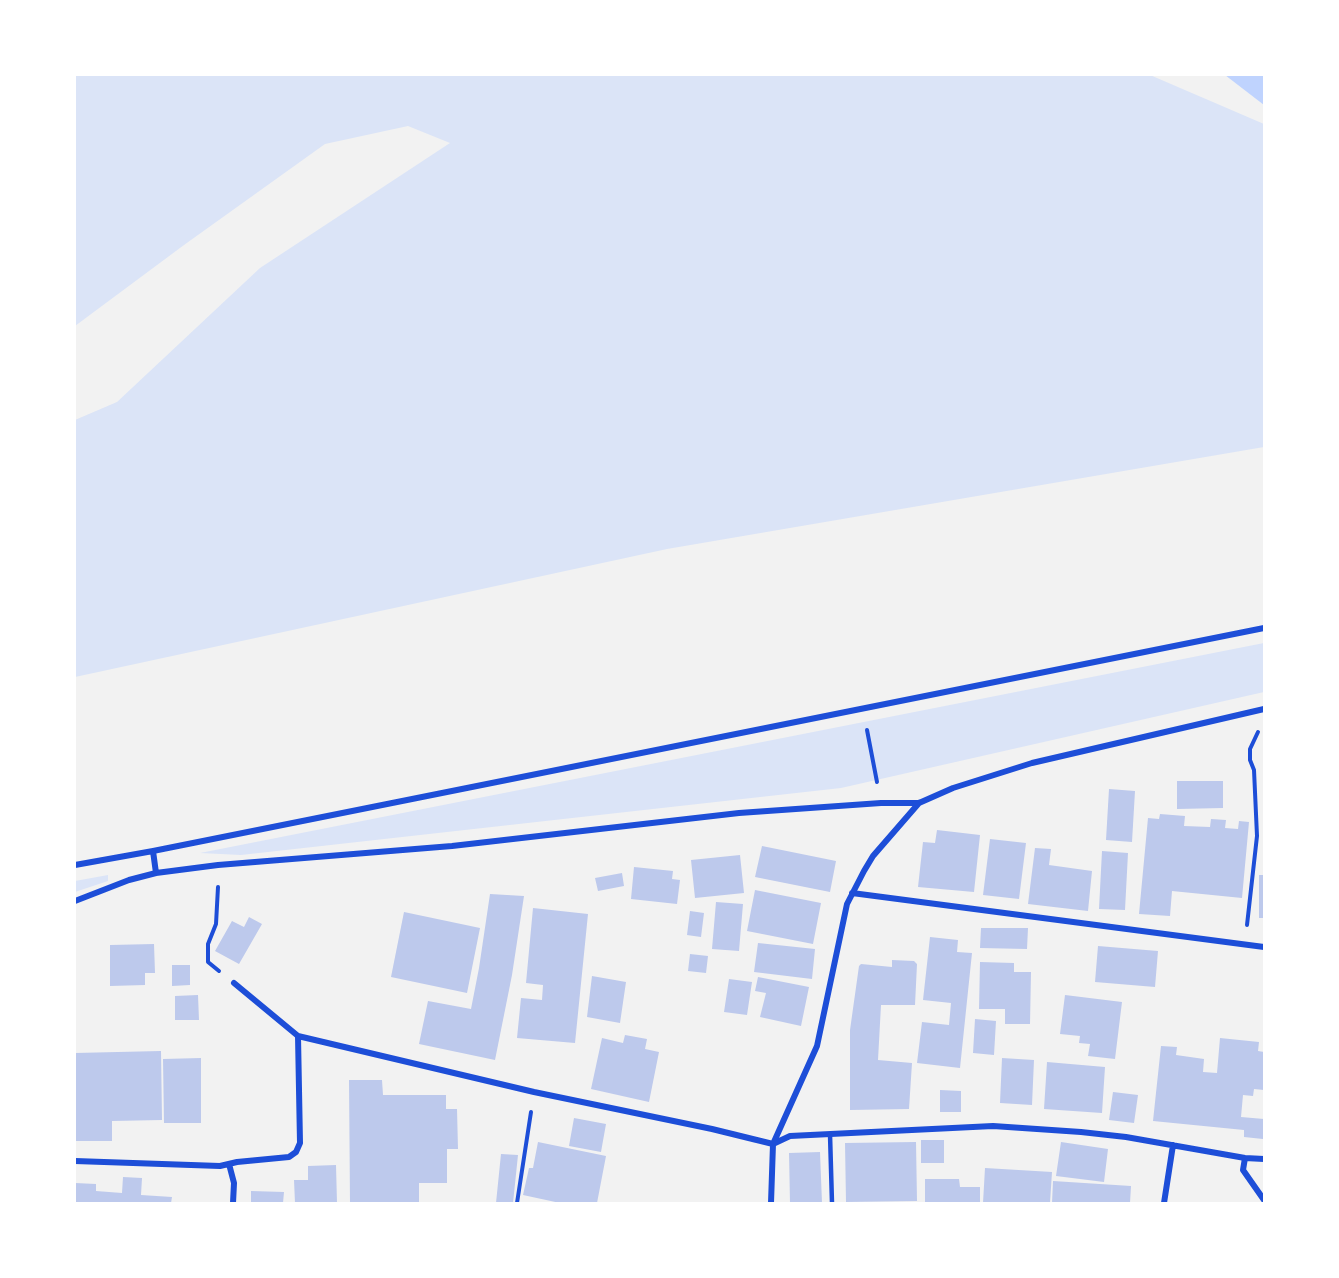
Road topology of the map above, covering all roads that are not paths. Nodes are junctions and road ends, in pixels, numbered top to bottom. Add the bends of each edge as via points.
1 (1264, 628) edge
2 (1261, 710) edge
3 (919, 803) junction
4 (153, 851) junction
5 (75, 865) edge
6 (156, 873) junction
7 (852, 893) junction
8 (75, 901) edge
9 (1264, 947) edge
10 (234, 983) road end
11 (298, 1036) junction
12 (830, 1134) junction
13 (773, 1144) junction
14 (1173, 1145) junction
15 (1245, 1158) junction
16 (1264, 1159) edge
17 (75, 1161) edge
18 (229, 1164) junction
19 (1264, 1200) edge
20 (233, 1203) edge
21 (771, 1203) edge
22 (832, 1203) edge
23 (1164, 1203) edge

1 - 4 street
2 - 3 street via 1032,763
3 - 6 street via 739,813 452,846
3 - 7 street via 873,856
4 - 5 street
4 - 6 street
6 - 8 street
7 - 9 street
7 - 13 street via 817,1047
10 - 11 street
11 - 13 street
11 - 18 street via 300,1143 296,1152 289,1157
12 - 13 street via 790,1136
12 - 14 street via 993,1126 1103,1134
12 - 22 lane
13 - 21 street
14 - 15 street
14 - 23 street
15 - 16 street
15 - 19 street via 1243,1170
17 - 18 street
18 - 20 street via 234,1183

